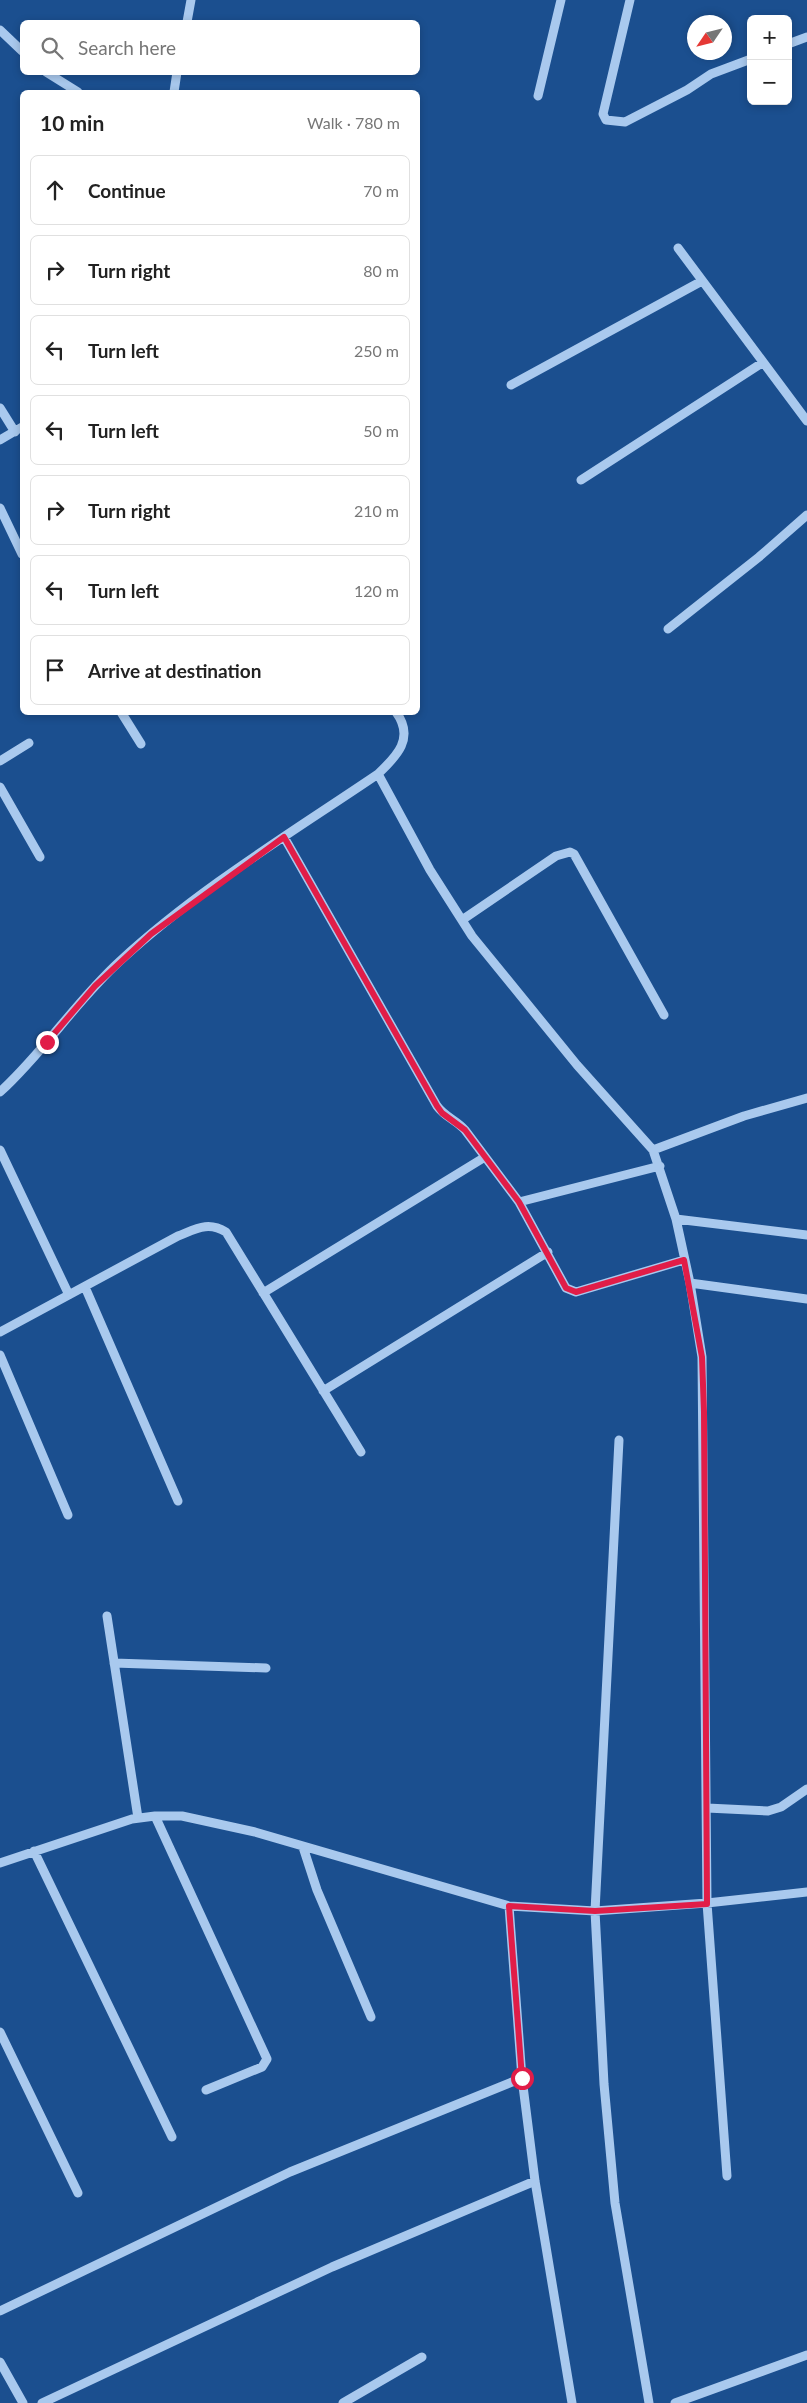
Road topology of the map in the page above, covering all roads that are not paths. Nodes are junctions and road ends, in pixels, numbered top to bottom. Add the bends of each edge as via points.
1 (191, 0) edge
2 (562, 0) edge
3 (630, 0) edge
4 (187, 20) edge
5 (0, 30) edge
6 (807, 37) edge
7 (792, 43) edge
8 (20, 49) edge
9 (748, 60) edge
10 (51, 75) edge
11 (177, 75) edge
12 (75, 90) edge
13 (174, 90) edge
14 (538, 96) dead end
15 (678, 248) dead end
16 (702, 281) junction
17 (762, 363) junction
18 (511, 385) dead end
19 (0, 408) edge
20 (807, 421) edge
21 (19, 429) edge
22 (0, 440) edge
23 (581, 480) dead end
24 (0, 508) edge
25 (807, 515) edge
26 (20, 550) edge
27 (668, 629) dead end
28 (123, 715) edge
29 (398, 715) edge
30 (29, 742) dead end
31 (141, 744) dead end
32 (0, 761) edge
33 (378, 774) junction
34 (0, 787) edge
35 (284, 837) junction
36 (40, 857) dead end
37 (462, 920) junction
38 (664, 1015) dead end
39 (0, 1092) edge
40 (807, 1098) edge
41 (0, 1150) edge
42 (653, 1150) junction
43 (485, 1157) junction
44 (660, 1166) junction
45 (519, 1202) junction
46 (676, 1220) junction
47 (807, 1235) edge
48 (548, 1252) junction
49 (684, 1260) junction
50 (690, 1283) junction
51 (86, 1287) junction
52 (263, 1293) junction
53 (69, 1295) junction
54 (807, 1299) edge
55 (0, 1332) edge
56 (0, 1355) edge
57 (324, 1391) junction
58 (619, 1440) dead end
59 (361, 1452) dead end
60 (178, 1501) dead end
61 (68, 1515) dead end
62 (107, 1616) dead end
63 (114, 1663) junction
64 (266, 1668) dead end
65 (807, 1789) edge
66 (707, 1808) junction
67 (155, 1816) junction
68 (138, 1818) junction
69 (303, 1846) junction
70 (34, 1851) junction
71 (0, 1863) edge
72 (807, 1892) edge
73 (707, 1904) junction
74 (509, 1906) junction
75 (595, 1911) junction
76 (371, 2017) dead end
77 (0, 2032) edge
78 (522, 2078) junction
79 (206, 2090) dead end
80 (172, 2137) dead end
81 (727, 2176) dead end
82 (535, 2181) junction
83 (78, 2194) dead end
84 (0, 2311) edge
85 (807, 2355) edge
86 (422, 2357) dead end
87 (0, 2362) edge
88 (23, 2403) edge
89 (42, 2403) edge
90 (342, 2403) edge
91 (572, 2403) edge
92 (649, 2403) edge
93 (675, 2403) edge

1 - 4 street
2 - 14 street
3 - 9 street via 603,114 606,120 626,122 711,74
5 - 8 street
6 - 7 street
10 - 12 street
11 - 13 street
15 - 16 street
16 - 17 street
16 - 18 street
17 - 20 street
17 - 23 street
19 - 21 street
21 - 22 street
24 - 26 street
25 - 27 street via 759,558
28 - 31 street
29 - 33 street via 406,732 404,743
30 - 32 street
33 - 35 street
33 - 37 street via 430,870
34 - 36 street
35 - 39 street via 119,961
35 - 43 street via 437,1106 460,1124
37 - 38 street via 556,856 570,852
37 - 42 street via 557,1040
40 - 42 street via 744,1116
41 - 53 street
42 - 44 street
43 - 45 street
43 - 52 street
44 - 45 street
44 - 46 street
45 - 48 street
46 - 47 street
46 - 49 street
48 - 49 street via 571,1292
48 - 57 street
49 - 50 street
50 - 54 street
50 - 66 street via 702,1357 704,1412
51 - 52 street via 204,1225 216,1226 226,1232
51 - 53 street
51 - 60 street
52 - 57 street
53 - 55 street
56 - 61 street
57 - 59 street
58 - 75 street
62 - 63 street
63 - 64 street
63 - 68 street
65 - 66 street via 768,1811
66 - 73 street
67 - 68 street
67 - 69 street via 182,1816 215,1822
67 - 79 street via 267,2059 262,2067
68 - 70 street
69 - 74 street
69 - 76 street via 317,1890
70 - 71 street
70 - 80 street
72 - 73 street
73 - 75 street
73 - 81 street
74 - 75 street
74 - 78 street
75 - 92 street via 604,2084 615,2203
77 - 83 street
78 - 82 street
78 - 84 street via 290,2172
82 - 89 street via 332,2267
82 - 91 street
85 - 93 street
86 - 90 street
87 - 88 street

